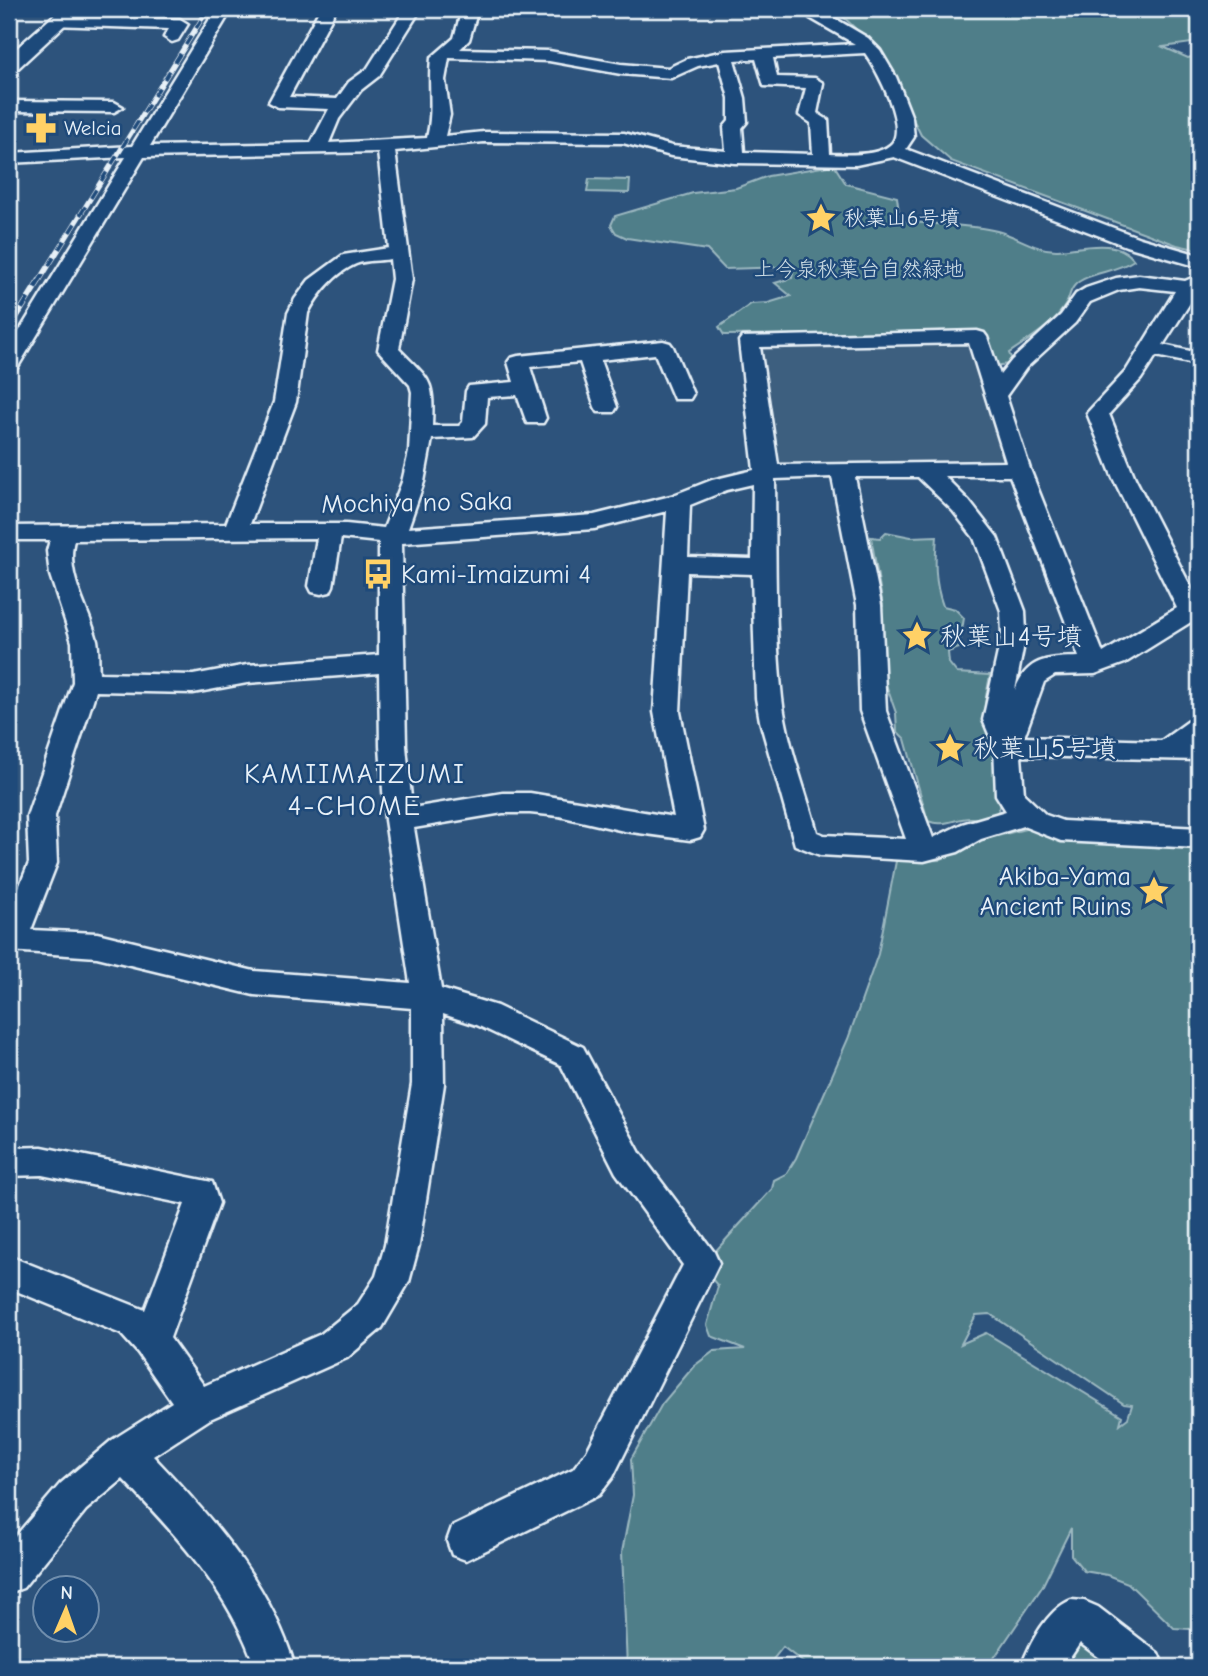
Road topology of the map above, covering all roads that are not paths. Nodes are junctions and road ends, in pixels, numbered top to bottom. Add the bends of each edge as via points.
1 (224, 9) edge
2 (328, 9) edge
3 (413, 9) edge
4 (470, 9) edge
5 (809, 9) edge
6 (65, 15) edge
7 (172, 37) dead end
8 (869, 48) junction
9 (763, 52) junction
10 (446, 53) junction
11 (725, 56) junction
12 (9, 66) edge
13 (342, 104) junction
14 (9, 106) edge
15 (114, 107) dead end
16 (435, 142) junction
17 (386, 147) junction
18 (317, 149) junction
19 (895, 150) junction
20 (137, 152) junction
21 (9, 158) edge
22 (735, 158) junction
23 (822, 160) junction
24 (400, 252) junction
25 (1199, 261) edge
26 (1188, 291) edge
27 (1199, 310) edge
28 (1151, 349) junction
29 (588, 355) junction
30 (1199, 359) edge
31 (9, 365) edge
32 (525, 388) junction
33 (682, 394) dead end
34 (997, 394) junction
35 (606, 407) dead end
36 (535, 418) dead end
37 (420, 433) junction
38 (1019, 469) junction
39 (842, 470) junction
40 (926, 472) junction
41 (764, 475) junction
42 (679, 501) junction
43 (330, 531) junction
44 (235, 532) junction
45 (14, 533) edge
46 (64, 533) junction
47 (392, 536) junction
48 (9, 557) edge
49 (674, 564) junction
50 (764, 567) junction
51 (321, 586) dead end
52 (1195, 609) edge
53 (392, 663) junction
54 (1095, 665) junction
55 (86, 682) junction
56 (1199, 727) edge
57 (1007, 746) junction
58 (1168, 749) junction
59 (1199, 751) edge
60 (1027, 815) junction
61 (399, 820) junction
62 (1199, 838) edge
63 (924, 850) junction
64 (10, 940) edge
65 (427, 997) junction
66 (9, 1162) edge
67 (9, 1272) edge
68 (151, 1340) junction
69 (197, 1407) junction
70 (125, 1453) junction
71 (466, 1541) dead end
72 (9, 1574) edge
73 (275, 1667) edge
74 (1041, 1667) edge
75 (1144, 1667) edge

1 - 20 street
2 - 13 street via 278,102
3 - 13 street via 373,72
4 - 10 street via 461,40
5 - 8 street
6 - 7 street via 180,24
6 - 12 main road
8 - 9 street
8 - 19 street via 891,84 905,125 905,138
9 - 11 street
9 - 23 street via 770,82 815,83 808,115 819,120
10 - 11 street via 549,56 671,73 693,62
10 - 16 street via 439,58 441,115
11 - 22 street via 737,98
13 - 18 street
14 - 15 street
16 - 17 street
16 - 22 street via 484,137 624,138 671,151
17 - 18 street
17 - 24 street
18 - 20 street
19 - 23 street via 856,160
19 - 25 street via 1133,242
20 - 21 street
20 - 31 street
22 - 23 street
24 - 37 street via 401,279 388,350 420,383
24 - 44 street via 350,259 304,299 285,402
26 - 27 street
26 - 28 street
26 - 34 street via 1139,281 1093,292 1019,364
28 - 30 street
28 - 52 street via 1134,375 1098,412 1124,478
29 - 32 street via 518,362
29 - 33 street via 663,347
29 - 35 street
32 - 36 street
32 - 37 street via 477,391 474,424 465,432
34 - 38 street
34 - 41 street via 977,337 749,341 767,466
37 - 47 street via 413,482
38 - 40 street, Mochiya no Saka
38 - 54 street
39 - 40 street, Mochiya no Saka
39 - 41 street, Mochiya no Saka
39 - 63 street via 869,605 873,711
40 - 57 street via 985,537 1013,611 1014,634 996,720
41 - 42 street, Mochiya no Saka
41 - 50 street
42 - 47 street, Mochiya no Saka via 594,522
42 - 49 street
43 - 44 street, Mochiya no Saka
43 - 47 street, Mochiya no Saka
43 - 51 street
44 - 46 street, Mochiya no Saka
45 - 46 street, Mochiya no Saka
45 - 48 street
46 - 55 street via 59,551 62,575 85,642
47 - 53 street
49 - 50 street
49 - 61 street via 667,712 690,830 530,803
50 - 63 street via 769,698 804,838 820,845
52 - 54 street
53 - 55 street via 247,674 193,684
53 - 61 street
54 - 57 street via 1050,667 1033,677
55 - 64 street via 41,816 43,863
56 - 58 street
57 - 58 street
57 - 60 street via 1010,794
58 - 59 street
60 - 62 street via 1061,831
60 - 63 street
61 - 65 street
64 - 65 street via 97,945 254,983
65 - 69 street via 428,1084 392,1282 370,1316 334,1346
65 - 71 street via 486,1015 572,1056 628,1163 702,1263 600,1464 586,1482
66 - 68 street via 42,1161 200,1192 202,1203
67 - 68 street via 133,1322
68 - 69 street
69 - 70 street
70 - 72 street via 73,1497
70 - 73 street via 197,1530 257,1617
74 - 75 street via 1071,1620 1084,1621

